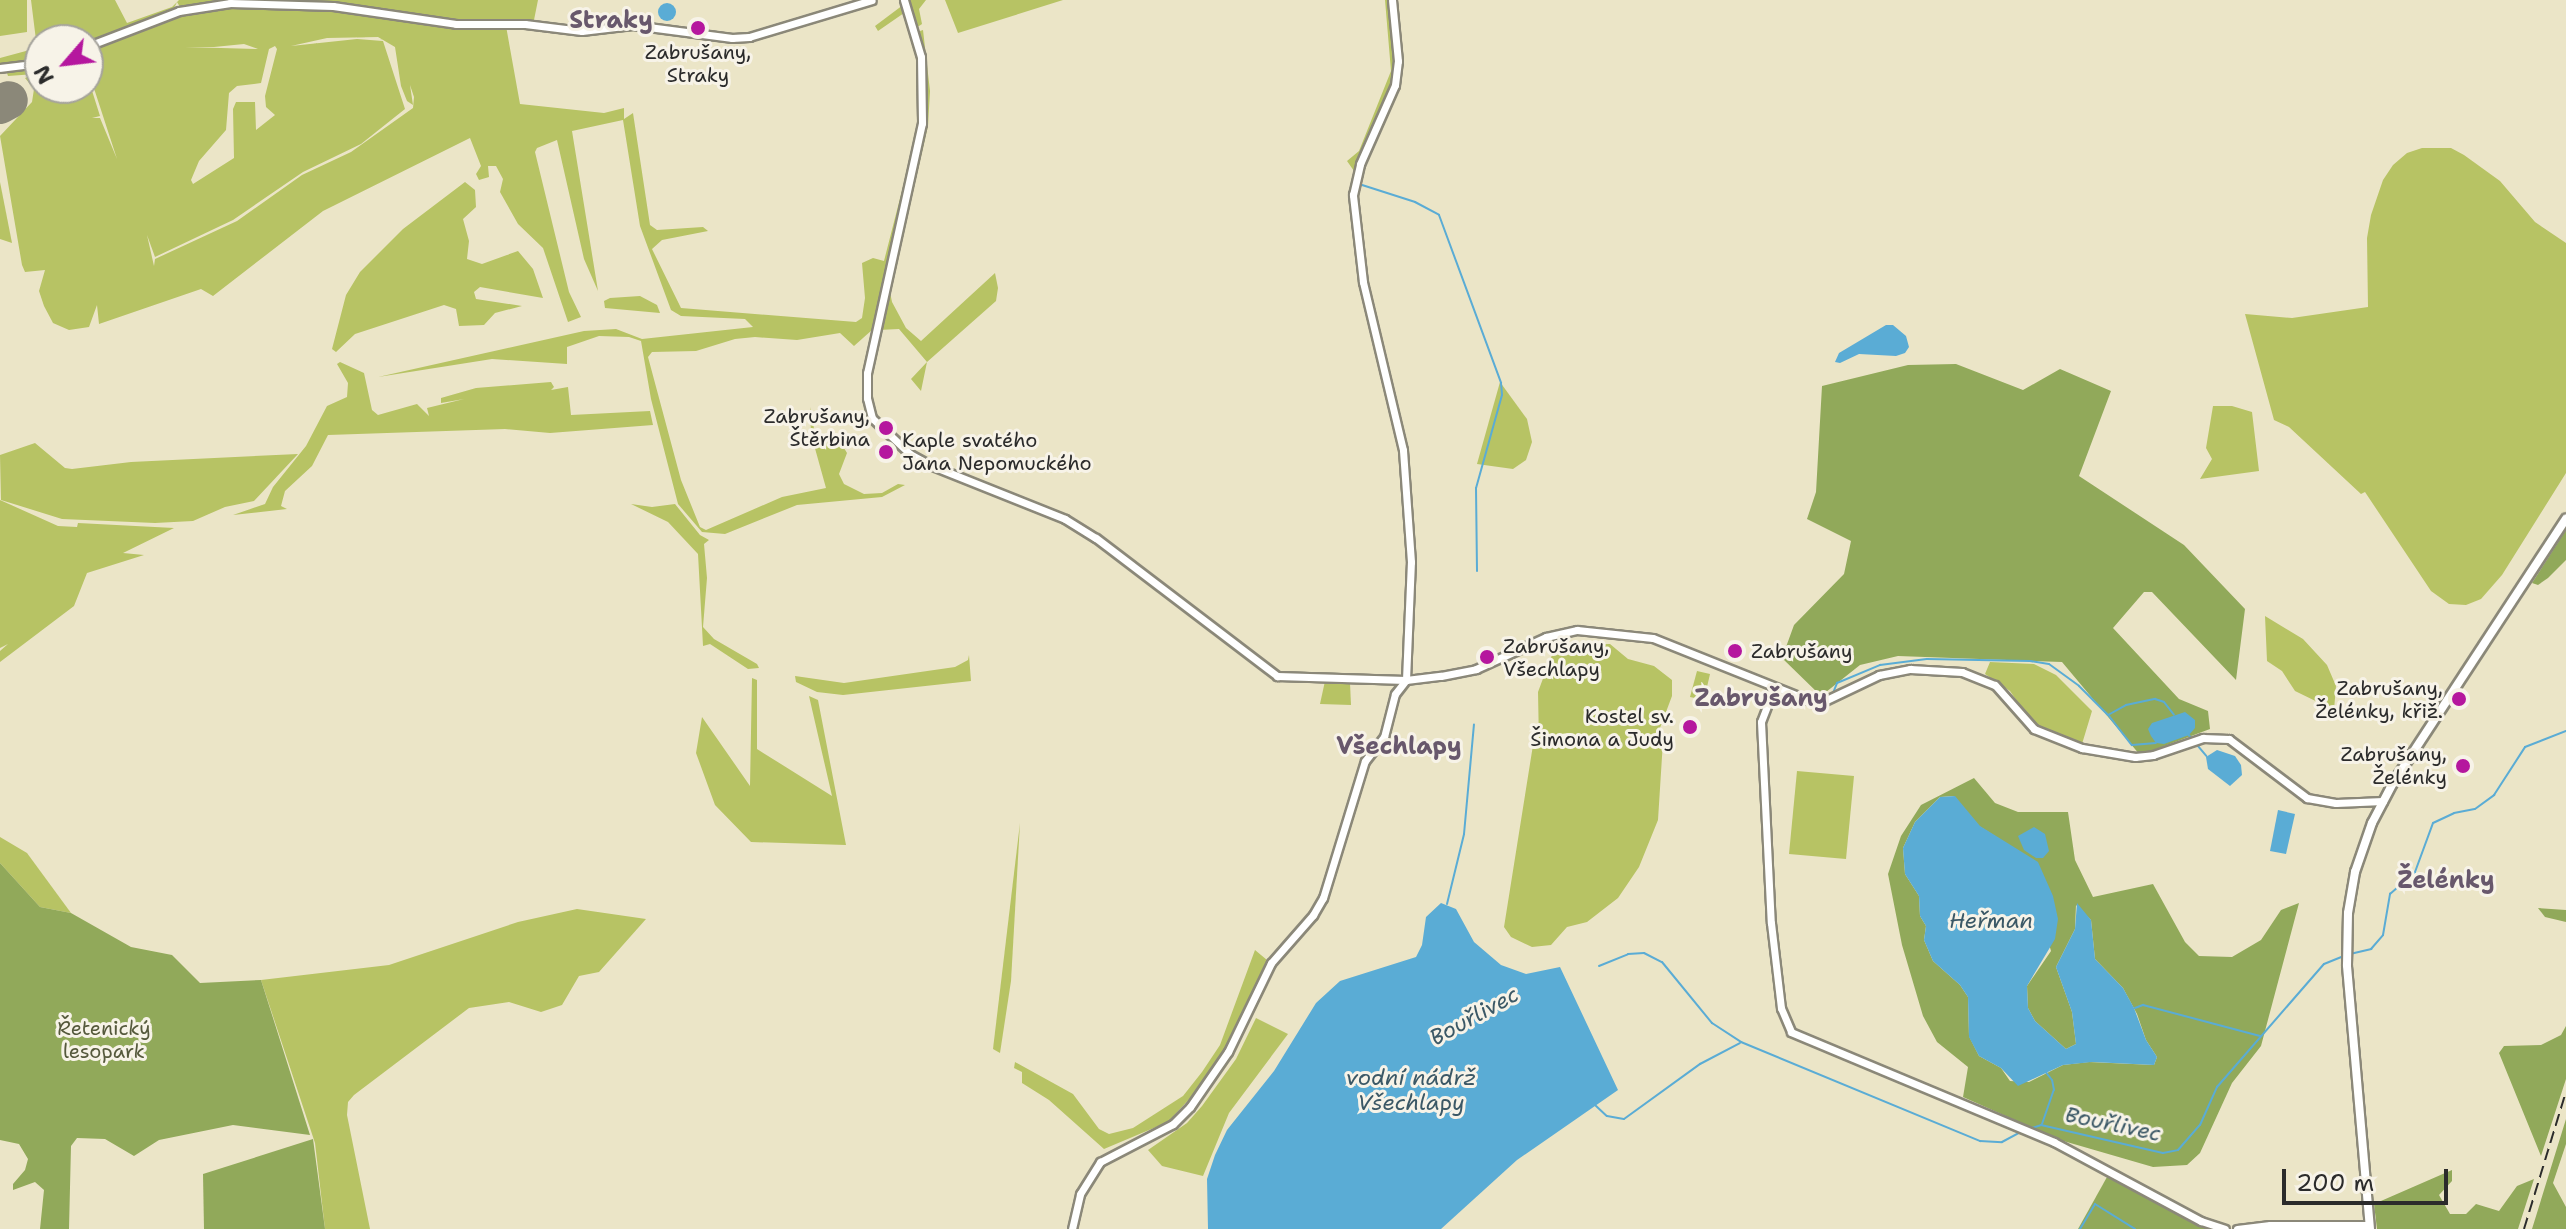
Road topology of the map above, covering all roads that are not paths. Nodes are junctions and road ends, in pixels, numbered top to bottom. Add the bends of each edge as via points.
1 (872, 0) edge
2 (904, 0) edge
3 (1392, 0) edge
4 (104, 40) edge
5 (24, 65) edge
6 (0, 68) edge
7 (2566, 519) edge
8 (1406, 680) junction
9 (1774, 688) junction
10 (2383, 801) junction
11 (2369, 1227) edge
12 (1072, 1229) edge
13 (2225, 1229) edge
14 (2237, 1229) edge

1 - 4 street via 732,38 633,25 582,31 456,24 333,6 230,3 179,11
2 - 8 street via 921,57 924,92 922,123 867,373 869,409 877,424 930,465 1065,519 1096,538 1277,676
3 - 8 street via 1395,85 1360,164 1353,195 1363,282 1403,450 1411,562
5 - 6 street
7 - 10 main road
8 - 9 street via 1466,672 1546,637 1577,630 1653,638
8 - 12 street via 1395,694 1384,737 1365,761 1318,906 1271,963 1228,1052 1190,1107 1173,1124 1100,1162 1080,1194
9 - 10 street via 1818,704 1879,675 1910,669 1962,672 2005,694 2034,729 2082,748 2135,757 2203,738 2229,739 2307,798
9 - 13 street via 1761,722 1771,923 1781,1008 1791,1032 2033,1134
10 - 11 main road via 2355,872 2347,945
11 - 14 street

